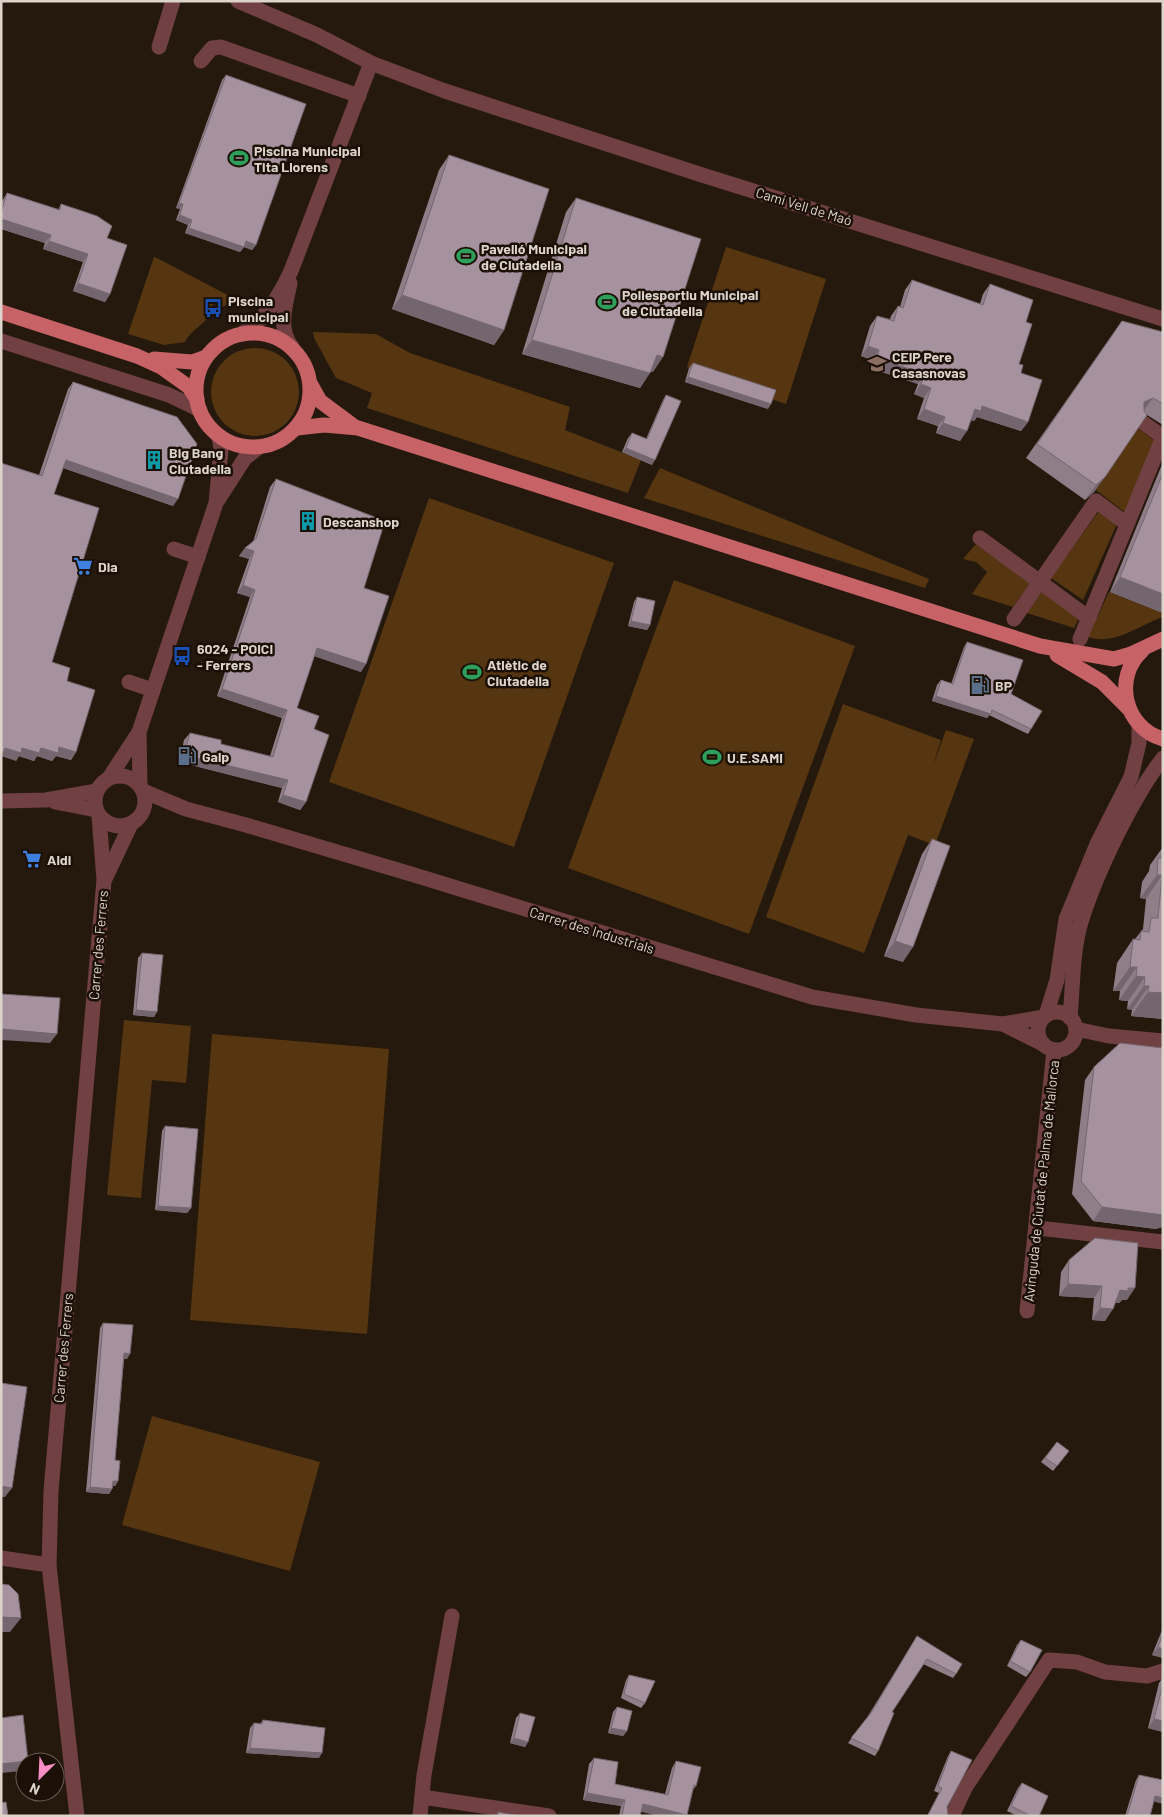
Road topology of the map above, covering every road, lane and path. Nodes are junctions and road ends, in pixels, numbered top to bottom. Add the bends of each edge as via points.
1 (173, 1) edge
2 (238, 1) edge
3 (158, 47) dead end
4 (201, 61) dead end
5 (371, 64) junction
6 (359, 96) junction
7 (291, 271) junction
8 (1, 312) edge
9 (1163, 319) edge
10 (241, 334) junction
11 (1, 341) edge
12 (292, 347) junction
13 (138, 356) junction
14 (206, 357) junction
15 (311, 385) junction
16 (198, 405) junction
17 (1142, 422) edge
18 (297, 428) junction
19 (356, 428) junction
20 (219, 436) junction
21 (259, 447) junction
22 (216, 503) junction
23 (1127, 524) junction
24 (980, 538) dead end
25 (174, 549) dead end
26 (198, 557) junction
27 (1040, 582) junction
28 (1089, 618) junction
29 (1014, 619) dead end
30 (1080, 639) dead end
31 (1163, 639) edge
32 (1040, 646) junction
33 (1147, 646) junction
34 (129, 682) dead end
35 (153, 690) junction
36 (1129, 708) junction
37 (1139, 724) junction
38 (139, 732) junction
39 (1163, 739) edge
40 (1163, 758) edge
41 (109, 778) junction
42 (142, 788) junction
43 (97, 791) junction
44 (46, 800) junction
45 (1, 801) edge
46 (186, 809) junction
47 (98, 813) junction
48 (136, 820) junction
49 (104, 880) junction
50 (1045, 1016) junction
51 (1073, 1023) junction
52 (1003, 1024) junction
53 (1163, 1041) edge
54 (1048, 1047) junction
55 (1038, 1228) junction
56 (1163, 1242) edge
57 (1027, 1311) dead end
58 (1, 1558) edge
59 (49, 1565) junction
60 (452, 1616) dead end
61 (1163, 1671) edge
62 (422, 1797) junction
63 (76, 1816) edge
64 (420, 1816) edge
65 (549, 1816) edge
66 (952, 1816) edge

1 - 3 street
2 - 5 street, Camí Vell de Maó via 317,35
4 - 6 street via 212,48 221,48
5 - 6 street
5 - 9 street, Camí Vell de Maó via 699,174
6 - 7 street
7 - 10 street via 264,315
7 - 12 street via 284,331
8 - 13 main road
10 - 12 main road via 263,333
10 - 14 main road via 225,340
11 - 16 street
12 - 15 main road via 305,364
13 - 14 main road via 192,362
13 - 16 main road via 173,374 189,387
14 - 16 main road via 197,377
15 - 18 main road via 308,408
15 - 19 main road via 320,401
16 - 20 main road via 211,429
17 - 23 street via 1163,437 1147,487
18 - 19 main road via 324,425
18 - 21 main road via 286,438
19 - 32 main road
20 - 21 main road via 238,445
20 - 22 street via 221,450
21 - 22 street via 246,458
22 - 26 street
23 - 27 street via 1096,501
23 - 28 street
24 - 27 street
25 - 26 street
26 - 35 street
27 - 28 street
27 - 29 street
28 - 30 street
31 - 33 main road
32 - 33 main road via 1114,659
32 - 36 main road via 1102,682
33 - 36 main road via 1136,656 1127,674 1125,695
34 - 35 street
35 - 38 street
36 - 37 main road
37 - 39 main road via 1147,732
37 - 50 street via 1139,744 1131,778 1097,844 1066,919 1056,980
38 - 41 street
38 - 42 street
40 - 51 street via 1144,784 1111,851 1081,924 1073,968
41 - 42 street via 126,776
41 - 43 street
42 - 46 street, Carrer des Industrials
42 - 48 street via 146,802
43 - 44 street
43 - 47 street via 94,799
44 - 45 street
44 - 47 street
46 - 48 street, Carrer des Industrials via 152,811
46 - 52 street, Carrer des Industrials via 812,997 916,1015
47 - 48 street via 114,826
47 - 49 street, Carrer des Ferrers
48 - 49 street, Carrer des Ferrers
49 - 59 street, Carrer des Ferrers via 52,1481
50 - 51 street via 1059,1012
50 - 52 street, Carrer des Industrials
50 - 54 street via 1038,1032
51 - 53 street via 1109,1036
51 - 54 street via 1072,1042 1067,1047
52 - 54 street, Carrer des Industrials
54 - 55 street, Avinguda de Ciutat de Palma de Mallorca
55 - 56 street
55 - 57 street, Avinguda de Ciutat de Palma de Mallorca
58 - 59 street
59 - 63 street, Carrer des Ferrers
60 - 62 street
61 - 66 street via 1147,1676 1105,1672 1077,1662 1049,1660 965,1788
62 - 64 street
62 - 65 street

